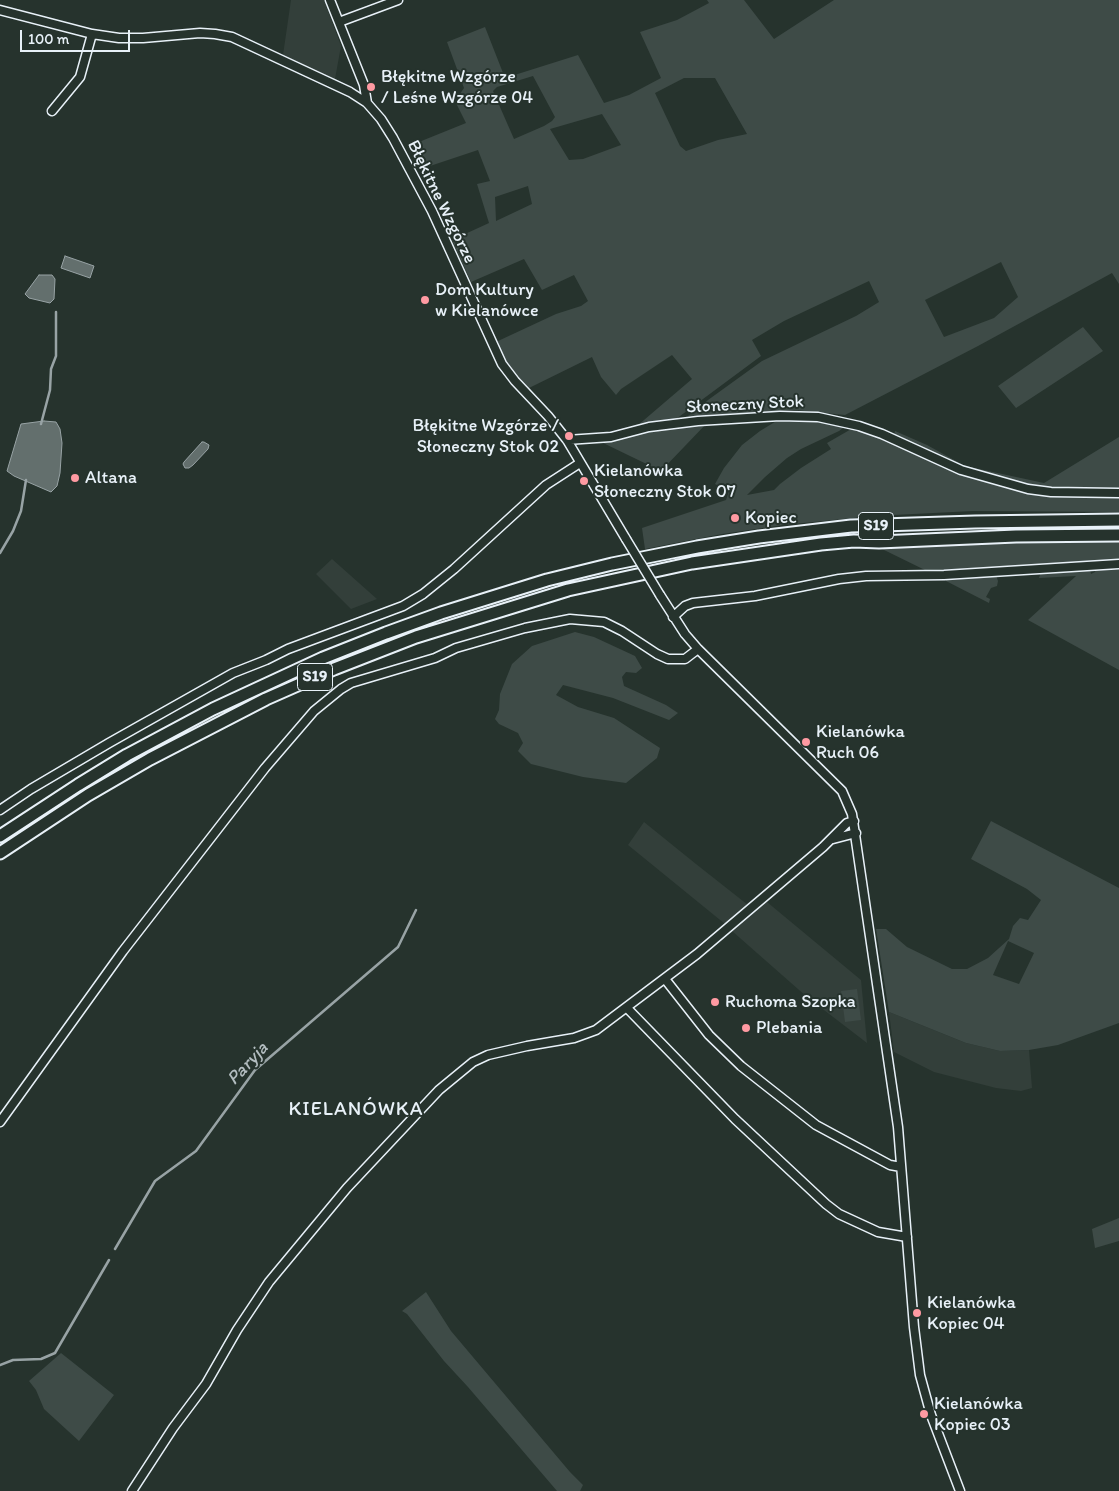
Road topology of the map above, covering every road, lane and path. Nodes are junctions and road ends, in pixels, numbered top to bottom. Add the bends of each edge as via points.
1 (330, 0) edge
2 (398, 0) edge
3 (0, 10) edge
4 (339, 22) junction
5 (92, 34) junction
6 (367, 103) junction
7 (52, 111) dead end
8 (567, 440) junction
9 (580, 463) junction
10 (1119, 493) edge
11 (1119, 520) edge
12 (1119, 535) edge
13 (1119, 564) edge
14 (673, 617) junction
15 (698, 649) junction
16 (0, 810) edge
17 (854, 821) junction
18 (856, 833) junction
19 (0, 836) edge
20 (831, 840) junction
21 (0, 853) edge
22 (665, 979) junction
23 (627, 1008) junction
24 (0, 1122) edge
25 (901, 1167) junction
26 (907, 1237) junction
27 (132, 1491) edge
28 (960, 1491) edge

1 - 4 street
2 - 4 street
3 - 5 street
4 - 6 street via 364,85
5 - 6 street via 143,38 200,33 232,38 350,92
5 - 7 street via 80,77
6 - 8 street, Błękitne Wzgórze via 381,119 432,211 502,364
8 - 9 street, Błękitne Wzgórze
8 - 10 street, Słoneczny Stok via 611,437 650,427 698,421 818,417 882,434 961,470 1003,483 1051,492
9 - 14 street, Błękitne Wzgórze, bridge
9 - 16 street via 546,485 454,569 403,606 233,673 109,743
11 - 19 highway, S19 via 851,526 697,547 547,580 386,633 221,705 127,755
12 - 21 highway, S19 via 821,544 692,563 560,592 416,637 334,668 266,699 150,759
13 - 14 street via 848,578 755,596 693,603
14 - 15 street, Błękitne Wzgórze
15 - 17 street, Błękitne Wzgórze via 833,781 847,799
15 - 24 street via 685,659 668,659 604,622 570,619 456,648 341,689 314,711 265,768 123,951
17 - 18 street, Błękitne Wzgórze
17 - 20 street via 847,823
18 - 20 street
18 - 25 street, Błękitne Wzgórze
20 - 22 street
22 - 23 street
22 - 25 street via 709,1035 748,1072 816,1125 890,1165
23 - 26 street via 735,1119 838,1214 878,1232
23 - 27 street via 596,1030 574,1038 480,1058 439,1090 358,1177 269,1282 206,1384
25 - 26 street, Błękitne Wzgórze
26 - 28 street, Błękitne Wzgórze via 920,1374 931,1415

